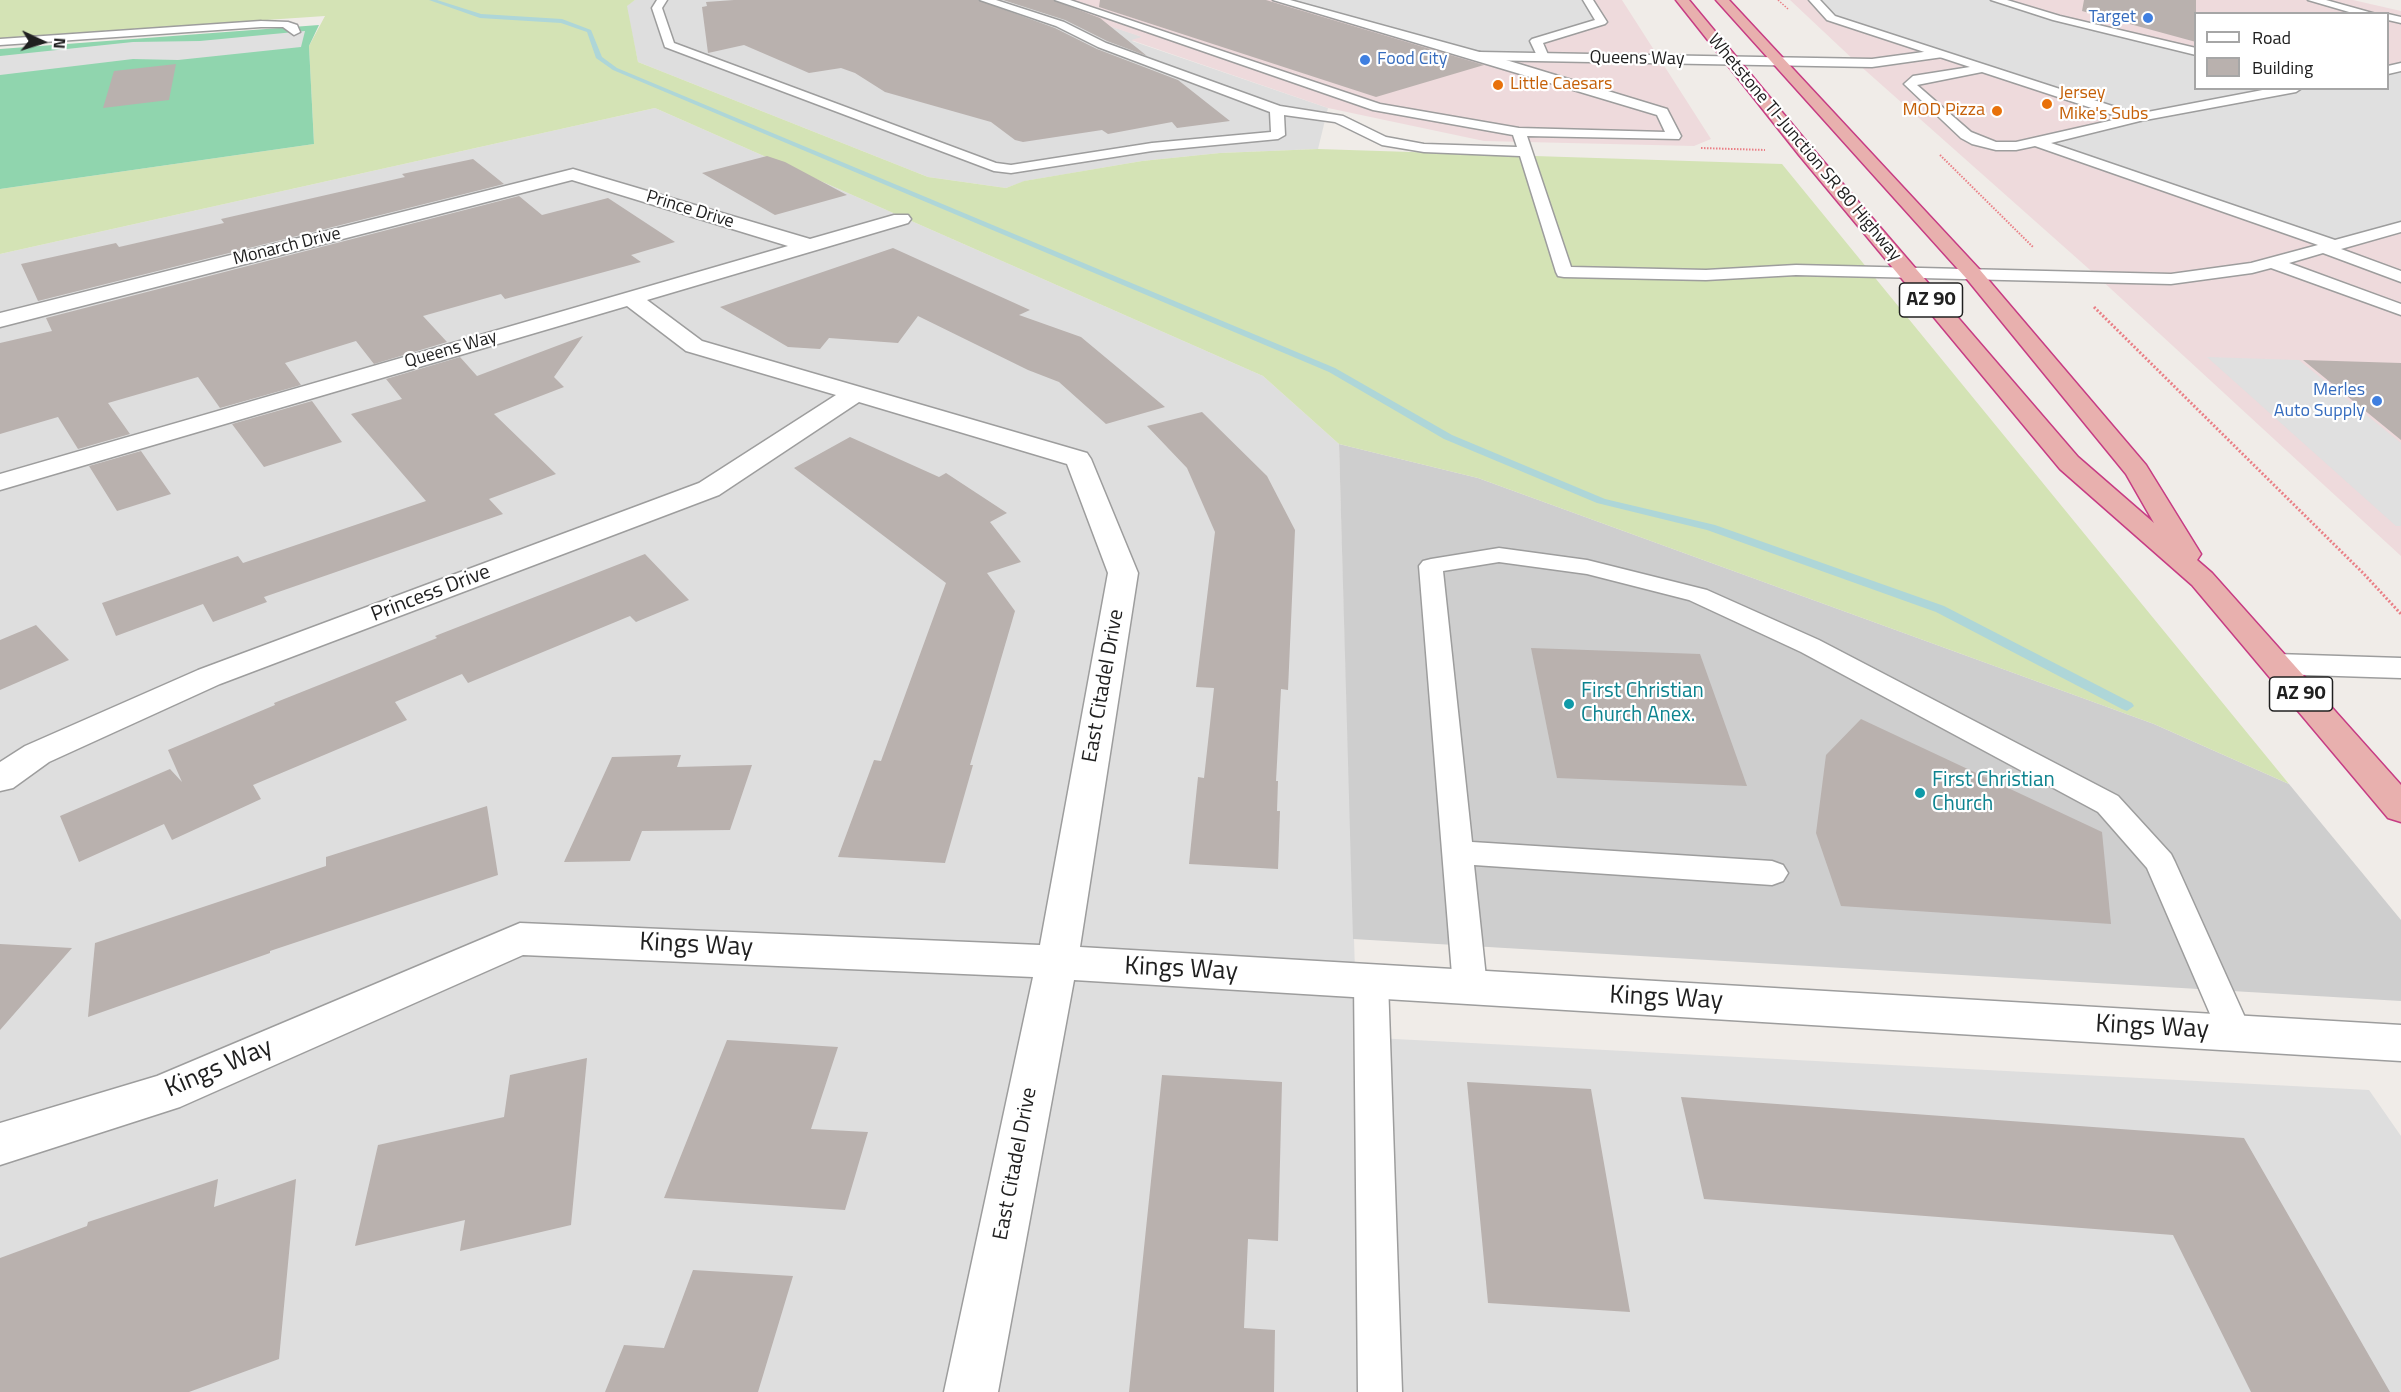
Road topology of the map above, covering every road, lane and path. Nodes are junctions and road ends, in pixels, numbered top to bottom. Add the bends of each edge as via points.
1 (662, 0) edge
2 (985, 0) edge
3 (1060, 0) edge
4 (1278, 0) edge
5 (1588, 0) edge
6 (1682, 0) edge
7 (1722, 0) edge
8 (1814, 0) edge
9 (1996, 0) edge
10 (2313, 0) edge
11 (2363, 12) edge
12 (294, 32) dead end
13 (0, 42) edge
14 (2194, 52) edge
15 (1938, 54) junction
16 (1479, 56) junction
17 (1543, 57) junction
18 (1731, 60) junction
19 (1779, 62) junction
20 (1987, 69) junction
21 (2285, 90) edge
22 (1277, 111) junction
23 (2136, 118) junction
24 (1519, 132) junction
25 (2036, 142) junction
26 (1526, 152) junction
27 (573, 174) joint
28 (901, 219) dead end
29 (2401, 227) edge
30 (807, 245) junction
31 (2329, 247) junction
32 (2271, 262) junction
33 (1907, 273) junction
34 (1973, 274) junction
35 (2401, 277) edge
36 (630, 298) junction
37 (2401, 310) edge
38 (0, 320) edge
39 (855, 394) junction
40 (0, 482) edge
41 (2202, 579) junction
42 (2276, 664) junction
43 (2401, 668) edge
44 (0, 779) edge
45 (2401, 809) edge
46 (1457, 852) junction
47 (1772, 873) dead end
48 (1057, 962) junction
49 (1371, 981) junction
50 (1470, 987) junction
51 (2235, 1034) junction
52 (2401, 1043) edge
53 (0, 1144) edge
54 (970, 1392) edge
55 (1380, 1392) edge

1 - 22 lane via 657,8 669,45 994,167 1011,169 1152,147 1278,135
2 - 22 lane via 1060,24 1102,45
3 - 24 lane via 1378,107
4 - 16 lane
5 - 17 lane via 1601,22 1536,41
6 - 18 highway, Whetstone TI-Junction SR 80 Highway / AZ 90
7 - 19 highway, Whetstone TI-Junction SR 80 Highway / AZ 90
8 - 15 lane via 1831,18
9 - 14 lane
10 - 11 lane
12 - 13 lane via 293,27 284,24 261,24 26,46
15 - 19 street, Queens Way via 1872,63
15 - 20 lane
16 - 17 street, Queens Way
16 - 24 lane via 1662,112 1674,136
17 - 18 street, Queens Way
18 - 19 street, Queens Way
18 - 33 highway, Whetstone TI-Junction SR 80 Highway / AZ 90
19 - 34 highway, Whetstone TI-Junction SR 80 Highway / AZ 90
20 - 23 lane
20 - 25 lane via 1917,79 1910,84 1977,141 1996,146
21 - 23 lane
22 - 26 lane via 1338,119 1382,141 1424,148
23 - 25 lane
24 - 26 lane
25 - 31 lane
26 - 33 lane via 1564,272
27 - 30 street, Prince Drive
27 - 38 street, Monarch Drive
28 - 30 street, Queens Way
29 - 31 lane
30 - 36 street, Queens Way
31 - 32 lane
31 - 35 lane
32 - 34 lane via 2170,279
32 - 37 lane
33 - 34 lane
33 - 41 highway, Whetstone TI-Junction SR 80 Highway / AZ 90 via 2069,463
34 - 41 highway, Whetstone TI-Junction SR 80 Highway / AZ 90 via 2138,471
36 - 39 street, East Citadel Drive via 694,346
36 - 40 street, Queens Way
39 - 44 street, Princess Drive via 709,489 209,677 38,754
39 - 48 street, East Citadel Drive via 1078,459 1123,573
41 - 42 highway, Whetstone TI-Junction SR 80 Highway / AZ 90
42 - 43 street
42 - 45 highway, Whetstone TI-Junction SR 80 Highway / AZ 90
46 - 47 lane
46 - 50 lane
46 - 51 lane via 1431,566 1498,555 1587,567 1698,595 1810,646 2108,804 2160,862
48 - 49 street, Kings Way
48 - 53 street, Kings Way via 520,939 164,1094
48 - 54 street, East Citadel Drive
49 - 50 street, Kings Way
49 - 55 lane
50 - 51 street, Kings Way
51 - 52 street, Kings Way

